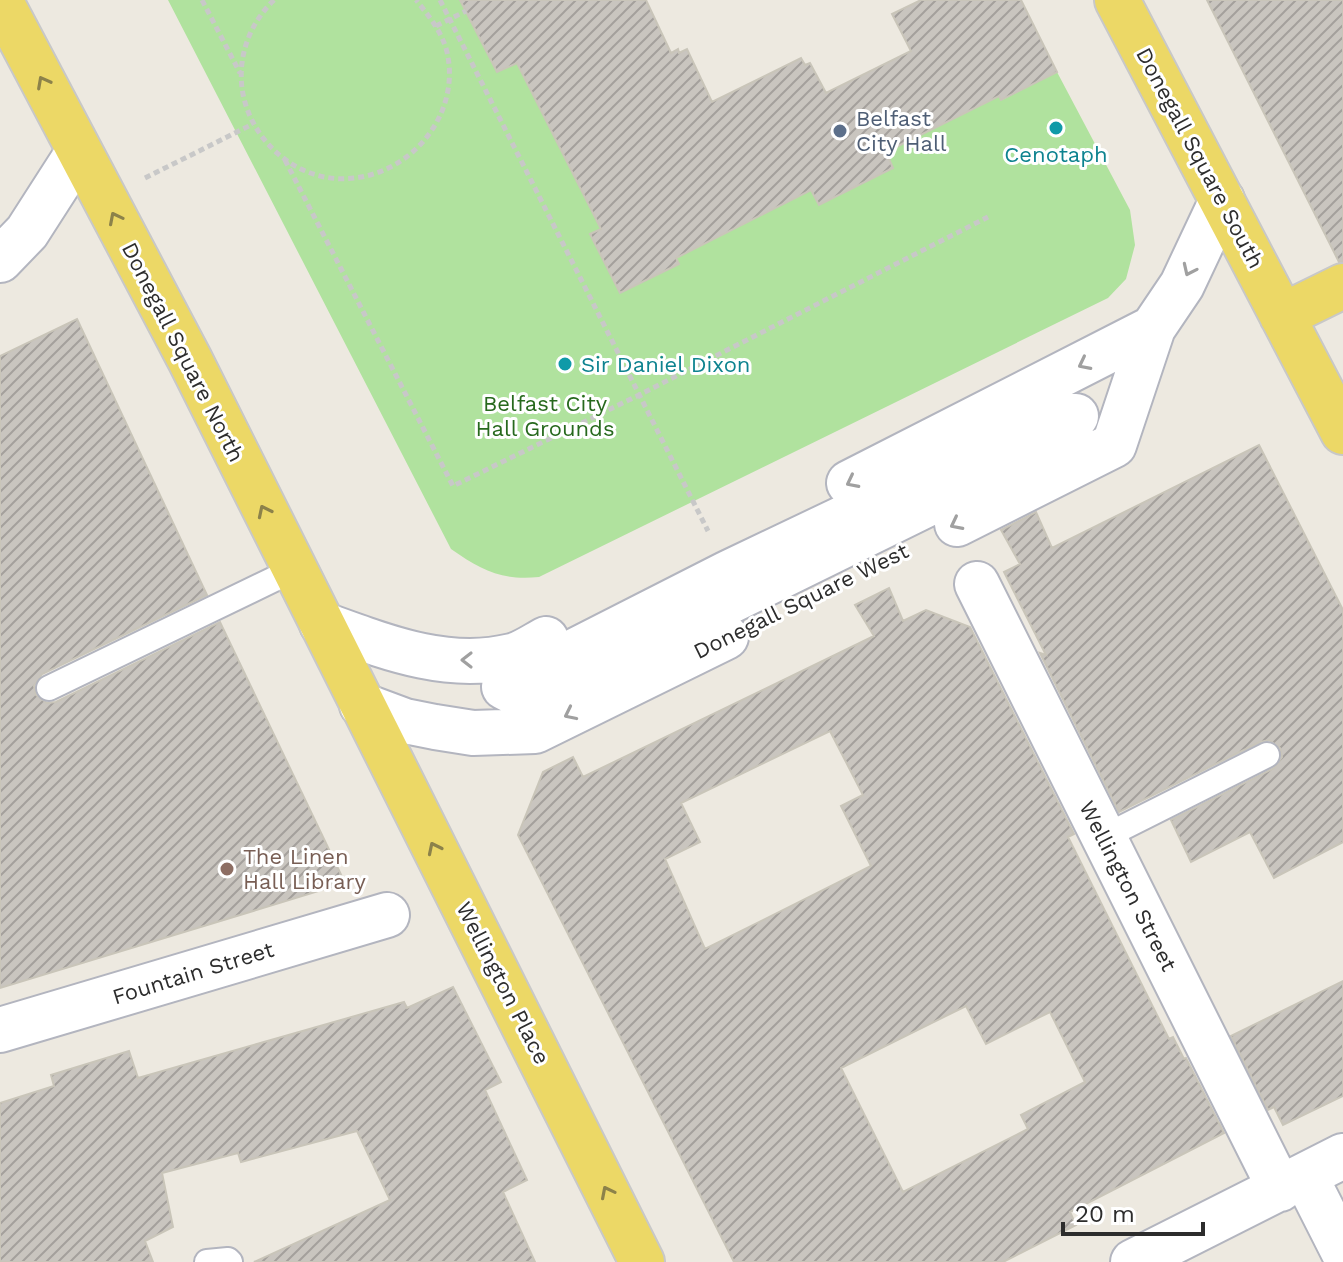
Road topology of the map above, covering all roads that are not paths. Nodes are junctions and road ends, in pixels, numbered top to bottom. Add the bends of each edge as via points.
1 (0, 0) edge
2 (1117, 0) edge
3 (79, 151) junction
4 (1222, 200) junction
5 (0, 260) edge
6 (1343, 286) edge
7 (1282, 316) junction
8 (1153, 328) junction
9 (1076, 416) joint
10 (1343, 432) edge
11 (293, 570) junction
12 (977, 584) dead end
13 (322, 624) junction
14 (49, 688) dead end
15 (362, 705) junction
16 (1267, 755) dead end
17 (1104, 837) junction
18 (387, 915) dead end
19 (0, 1030) edge
20 (1309, 1174) edge
21 (1343, 1251) edge
22 (207, 1262) edge
23 (230, 1262) edge
24 (642, 1262) edge
25 (1133, 1262) edge

3 -> 1 main road, Donegall Square North
2 - 4 main road, Donegall Square South
3 - 5 street via 27,232
11 -> 3 main road, Donegall Square North
4 - 7 main road, Donegall Square South
4 -> 8 street, Donegall Square West via 1182,285
6 - 7 main road
7 - 10 main road, Donegall Square South
8 -> 13 street, Donegall Square West via 514,656 470,662 429,658
8 -> 15 street, Donegall Square West via 1114,445 535,731 473,733 405,721
9 - 9 street via 1058,416 504,687 529,700 1063,435
11 - 13 main road, Donegall Square North
11 - 14 lane
12 - 17 street, Wellington Street
13 - 15 main road, Donegall Square North
24 -> 15 main road, Wellington Place
16 - 17 lane
17 - 20 street, Wellington Street
18 - 19 street, Fountain Street
20 - 21 street, Wellington Street
20 - 25 street
22 - 23 lane

